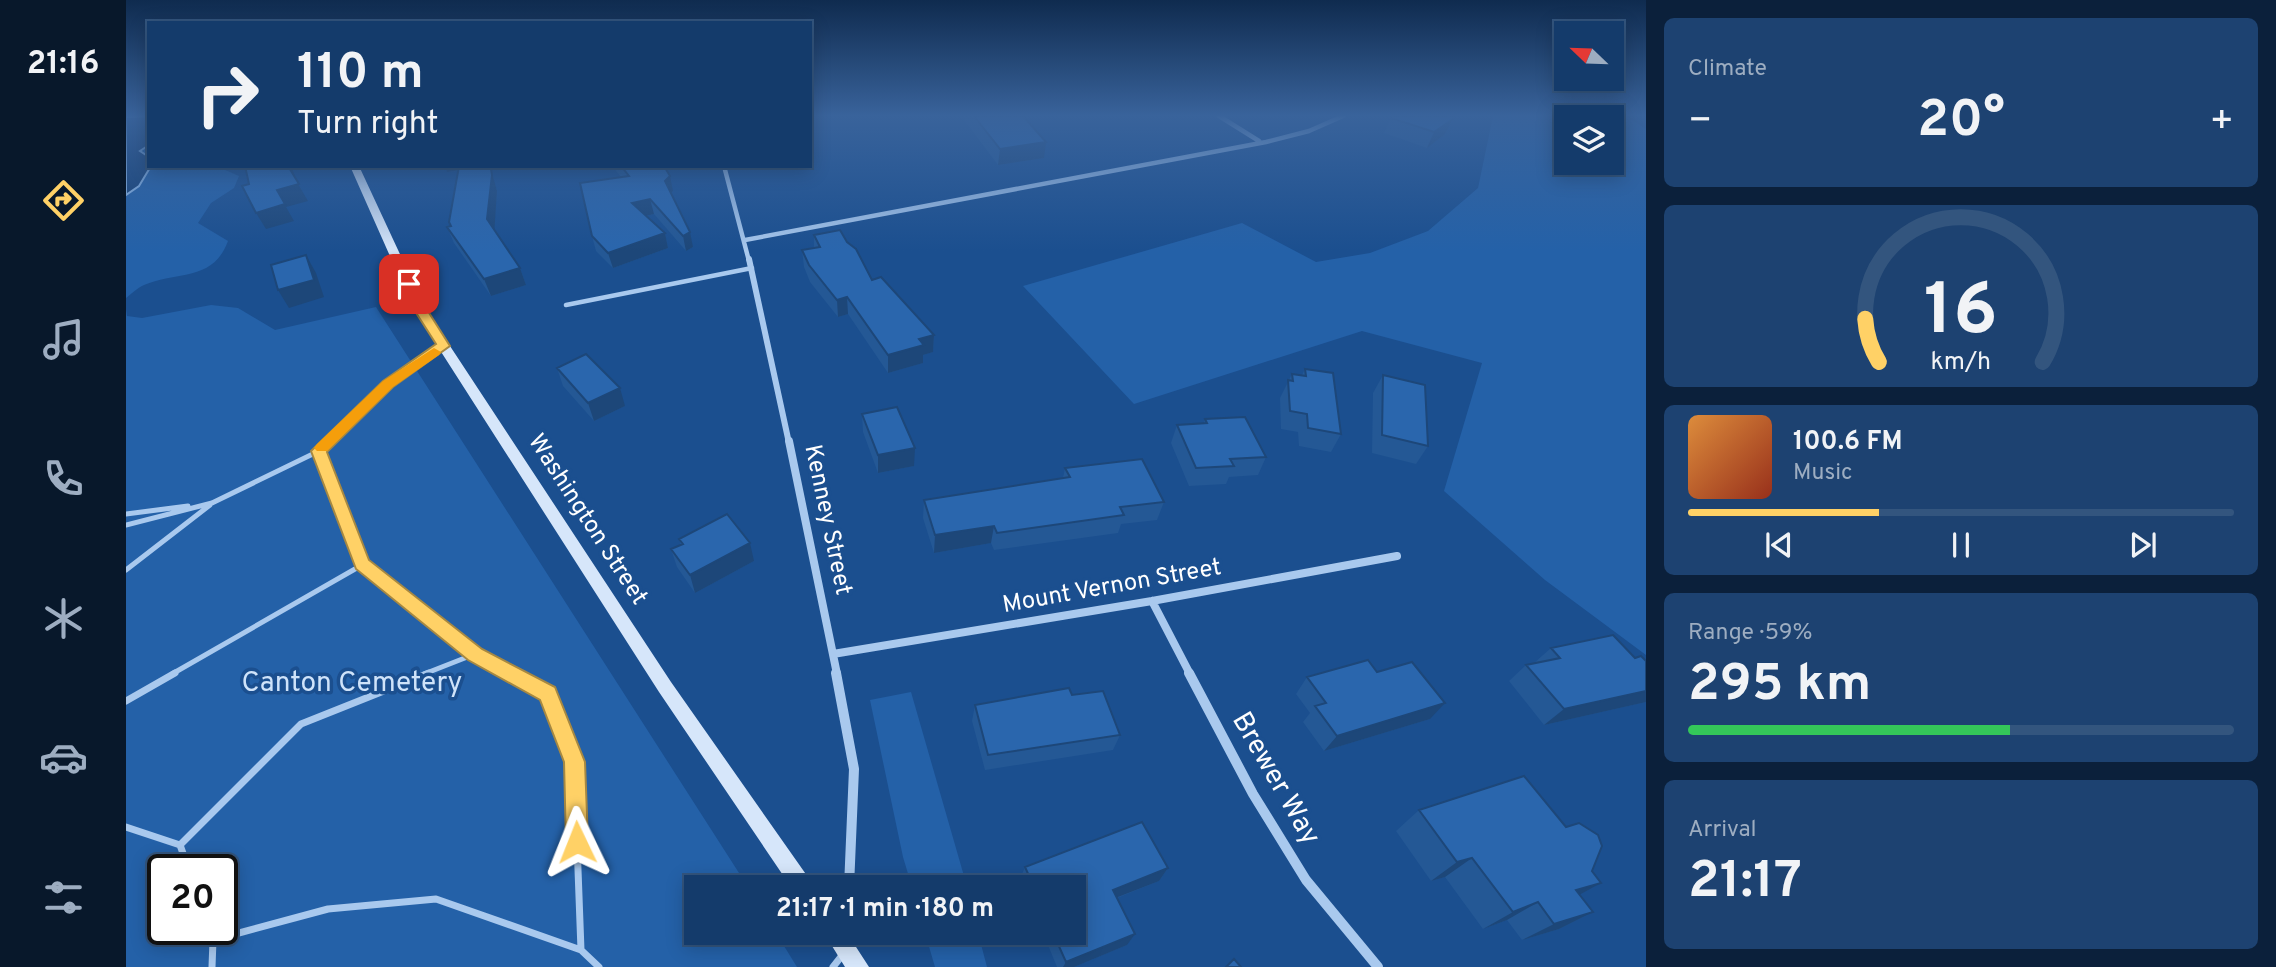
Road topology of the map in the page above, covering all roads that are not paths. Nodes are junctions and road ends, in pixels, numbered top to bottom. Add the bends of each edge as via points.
1 (1166, 161) edge
2 (355, 168) edge
3 (724, 168) edge
4 (745, 240) junction
5 (752, 268) junction
6 (566, 305) dead end
7 (444, 346) junction
8 (318, 451) junction
9 (212, 503) junction
10 (126, 514) edge
11 (126, 525) edge
12 (1397, 556) dead end
13 (362, 565) junction
14 (126, 570) edge
15 (1152, 601) junction
16 (475, 654) junction
17 (833, 654) junction
18 (126, 701) edge
19 (126, 827) edge
20 (180, 845) junction
21 (183, 854) edge
22 (795, 875) edge
23 (849, 875) edge
24 (238, 933) edge
25 (213, 945) edge
26 (581, 950) junction
27 (212, 967) edge
28 (599, 967) edge
29 (1378, 967) edge

1 - 4 street
2 - 7 main road, Washington Street via 419,308
3 - 4 street, Kenney Street
4 - 5 street, Kenney Street
5 - 6 lane
5 - 17 street, Kenney Street
7 - 8 lane via 388,384
7 - 22 main road, Washington Street via 664,687
8 - 9 lane
8 - 13 lane
9 - 10 lane
9 - 11 lane
9 - 14 lane
12 - 15 street, Mount Vernon Street
13 - 16 lane
13 - 18 lane
15 - 17 street, Mount Vernon Street
15 - 29 street, Brewer Way via 1253,794 1306,880
16 - 20 lane via 301,724
16 - 26 lane via 548,694 574,762
17 - 23 street, Kenney Street via 853,769
19 - 20 lane
20 - 21 lane
24 - 26 lane via 328,909 436,899
25 - 27 lane
26 - 28 lane

